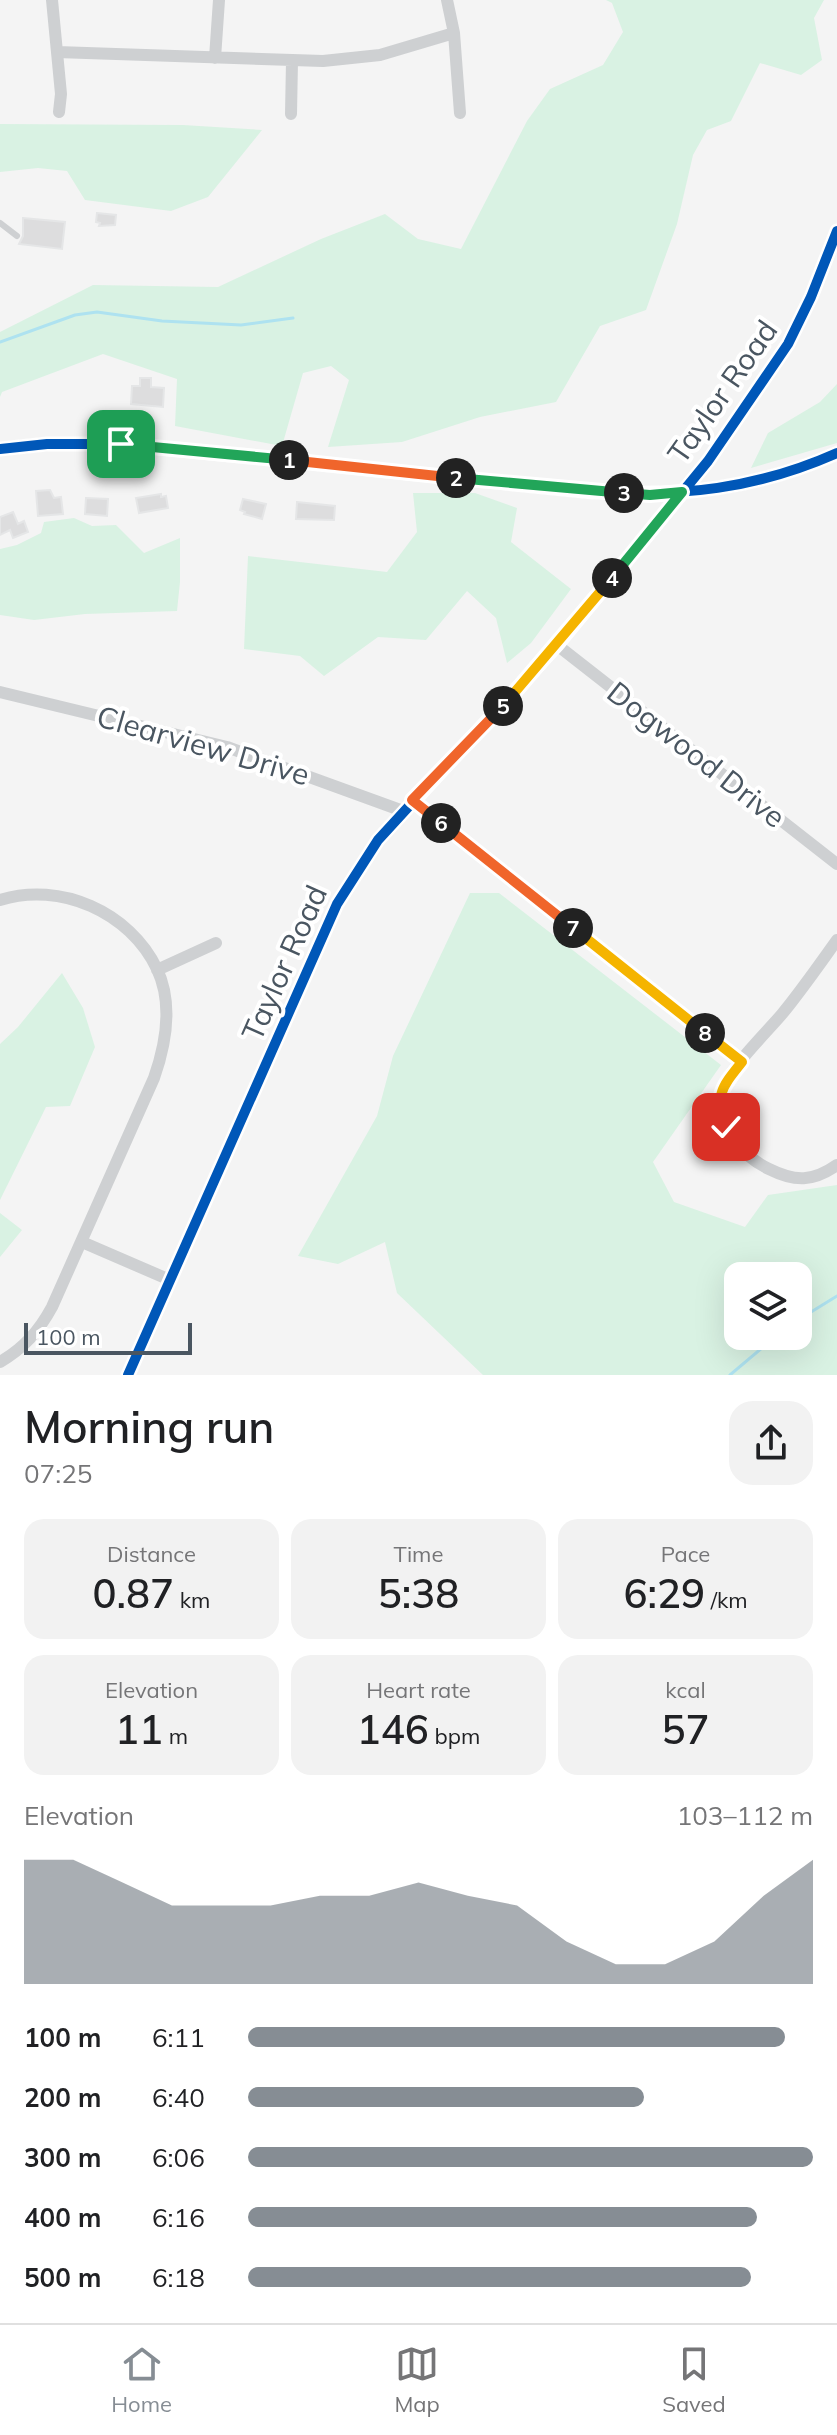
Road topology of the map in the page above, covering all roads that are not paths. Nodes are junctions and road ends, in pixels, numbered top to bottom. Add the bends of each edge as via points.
1 (52, 0) edge
2 (219, 0) edge
3 (447, 0) edge
4 (454, 33) junction
5 (57, 52) junction
6 (215, 58) junction
7 (292, 61) junction
8 (59, 112) dead end
9 (460, 113) dead end
10 (291, 114) dead end
11 (0, 223) edge
12 (837, 231) edge
13 (17, 236) dead end
14 (0, 449) edge
15 (837, 453) edge
16 (682, 492) junction
17 (557, 645) junction
18 (0, 692) edge
19 (412, 800) junction
20 (403, 811) junction
21 (837, 864) edge
22 (0, 900) edge
23 (837, 940) edge
24 (216, 943) dead end
25 (157, 970) junction
26 (742, 1062) junction
27 (837, 1165) edge
28 (82, 1242) junction
29 (170, 1280) junction
30 (0, 1362) edge
31 (128, 1375) edge

1 - 5 street
2 - 6 street
3 - 4 street
4 - 7 street via 353,60
4 - 9 street
5 - 6 street
5 - 8 street
6 - 7 street
7 - 10 street
11 - 13 lane
12 - 16 street, Taylor Road via 788,344
14 - 16 street via 121,444 593,492
15 - 16 street via 751,482
16 - 17 street, Taylor Road
17 - 19 street, Taylor Road
17 - 21 street, Dogwood Drive
18 - 20 street, Clearview Drive via 227,747
19 - 20 street, Taylor Road
19 - 26 street
20 - 29 street, Taylor Road via 363,859 337,904
22 - 25 street via 39,894 87,903 128,930
23 - 26 street
24 - 25 street
25 - 28 street via 166,1013 160,1060
26 - 27 street via 719,1101 726,1127 743,1152 797,1180 817,1177
28 - 29 street
28 - 30 street via 43,1323
29 - 31 street, Taylor Road

